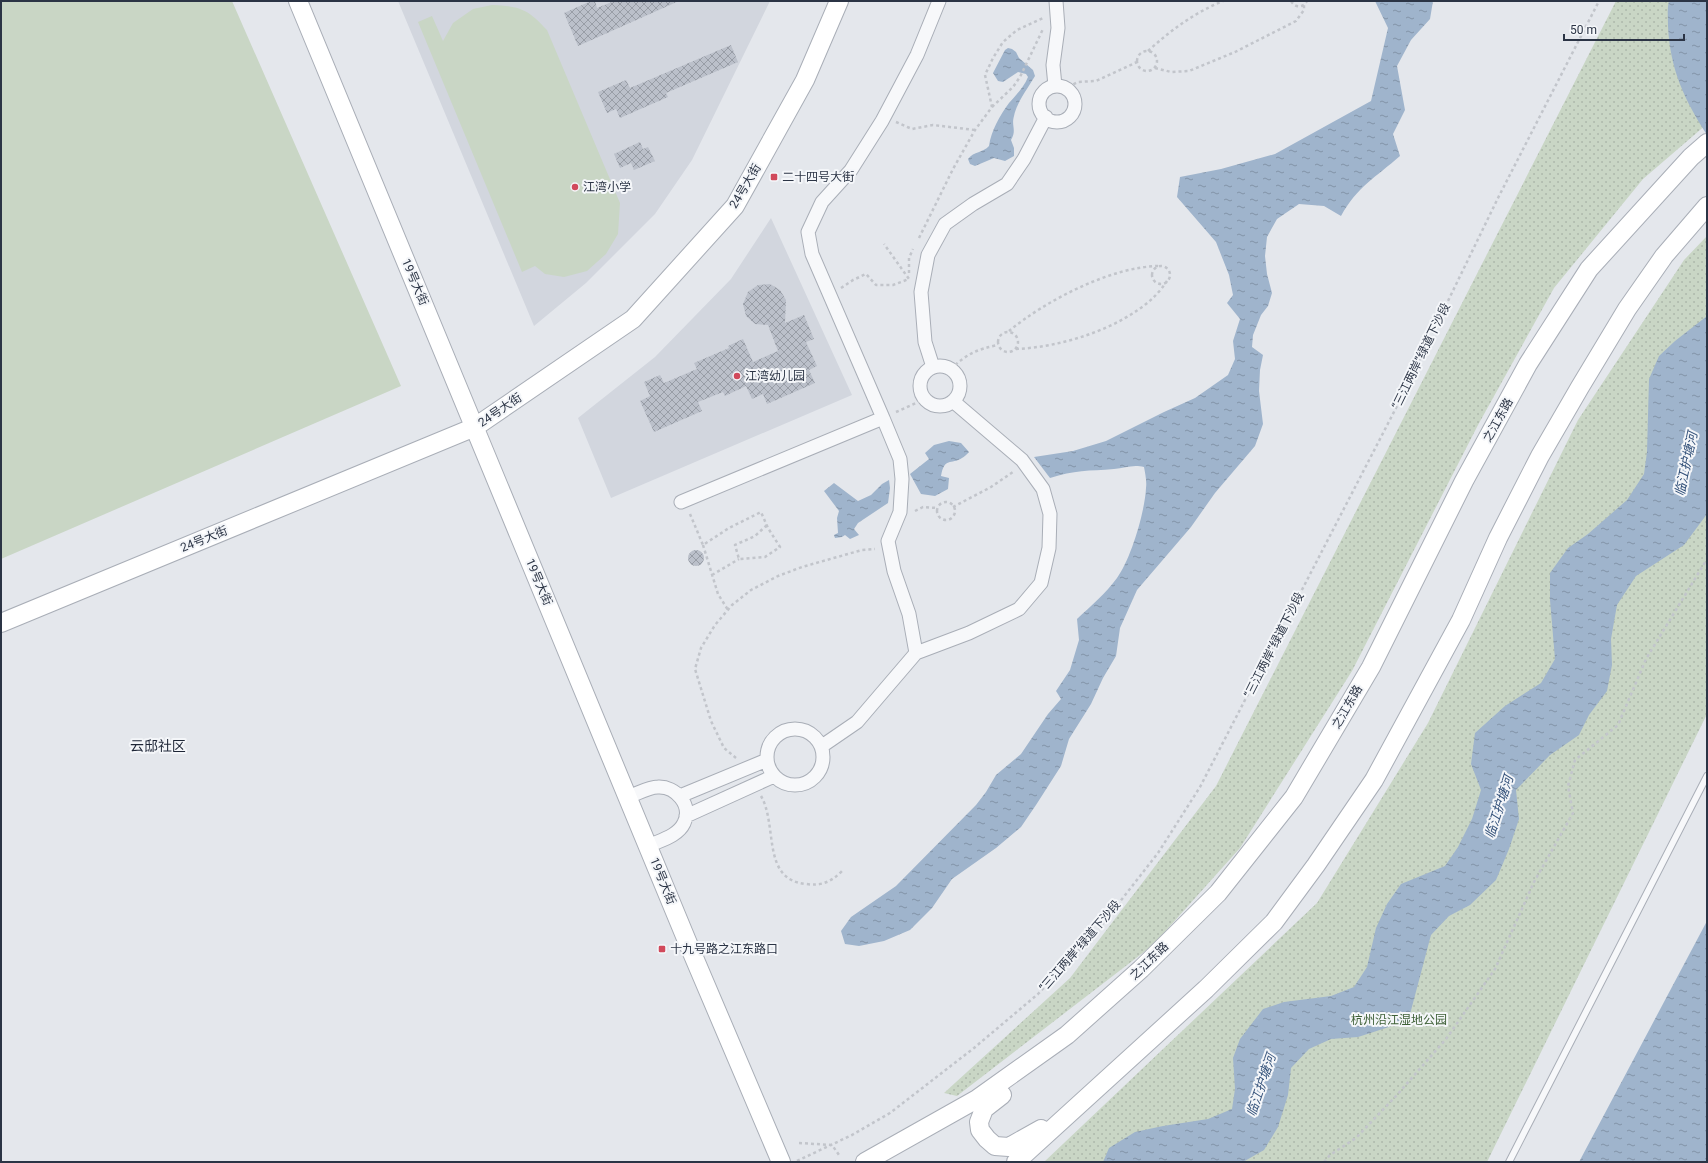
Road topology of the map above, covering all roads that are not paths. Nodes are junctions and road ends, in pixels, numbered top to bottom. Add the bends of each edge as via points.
1 (298, 1) edge
2 (839, 1) edge
3 (939, 1) edge
4 (1056, 4) edge
5 (1060, 87) junction
6 (1046, 118) junction
7 (1707, 143) edge
8 (1707, 206) edge
9 (933, 367) junction
10 (954, 402) junction
11 (883, 418) junction
12 (475, 427) junction
13 (683, 501) road end
14 (1, 623) edge
15 (916, 653) junction
16 (822, 746) junction
17 (767, 760) junction
18 (774, 776) junction
19 (1707, 776) edge
20 (680, 796) junction
21 (628, 798) junction
22 (686, 816) junction
23 (648, 846) junction
24 (1090, 1015) junction
25 (1070, 1113) junction
26 (781, 1162) edge
27 (865, 1162) edge
28 (1016, 1162) edge
29 (1509, 1162) edge

1 - 12 main road, 19号大街
2 - 12 main road, 24号大街 via 805,80 735,206 632,319
3 - 11 street via 917,55 885,114 851,170 822,202 808,232 812,254
4 - 5 street via 1058,28 1054,65
5 - 6 street via 1044,91 1041,96 1039,108
5 - 6 street via 1073,97 1071,114 1056,121
6 - 9 street via 1007,184 945,224 928,255 922,296 926,342
7 - 24 main road, 之江东路 via 1691,157 1589,269 1528,364 1464,481 1371,667 1294,797 1218,894
8 - 25 main road via 1664,256 1580,387 1540,456 1498,538 1461,620 1374,780 1316,865 1274,922 1206,989
9 - 10 street via 951,369 958,376 958,396
9 - 10 street via 920,381 921,394 936,406
10 - 15 street via 1024,463 1043,489 1050,514 1049,548 1040,583 1018,609 969,633
11 - 13 street
11 - 15 street via 900,458 902,479 900,512 888,541 894,571 909,614
12 - 14 main road, 24号大街
12 - 21 main road, 19号大街
15 - 16 street via 857,722
16 - 17 street via 810,732 802,729 788,730 776,736 770,743
16 - 18 street via 822,765 818,774 810,781 791,785
17 - 18 street
17 - 20 street
18 - 22 street
19 - 29 lane
20 - 21 street via 671,788 657,787
20 - 22 street
21 - 23 main road, 19号大街
22 - 23 street via 674,834
23 - 26 main road, 19号大街
24 - 25 main road via 1084,1032 1058,1055 984,1109 979,1122 980,1130 995,1146 1009,1147
24 - 27 main road, 之江东路 via 1067,1035 977,1099
25 - 28 main road

